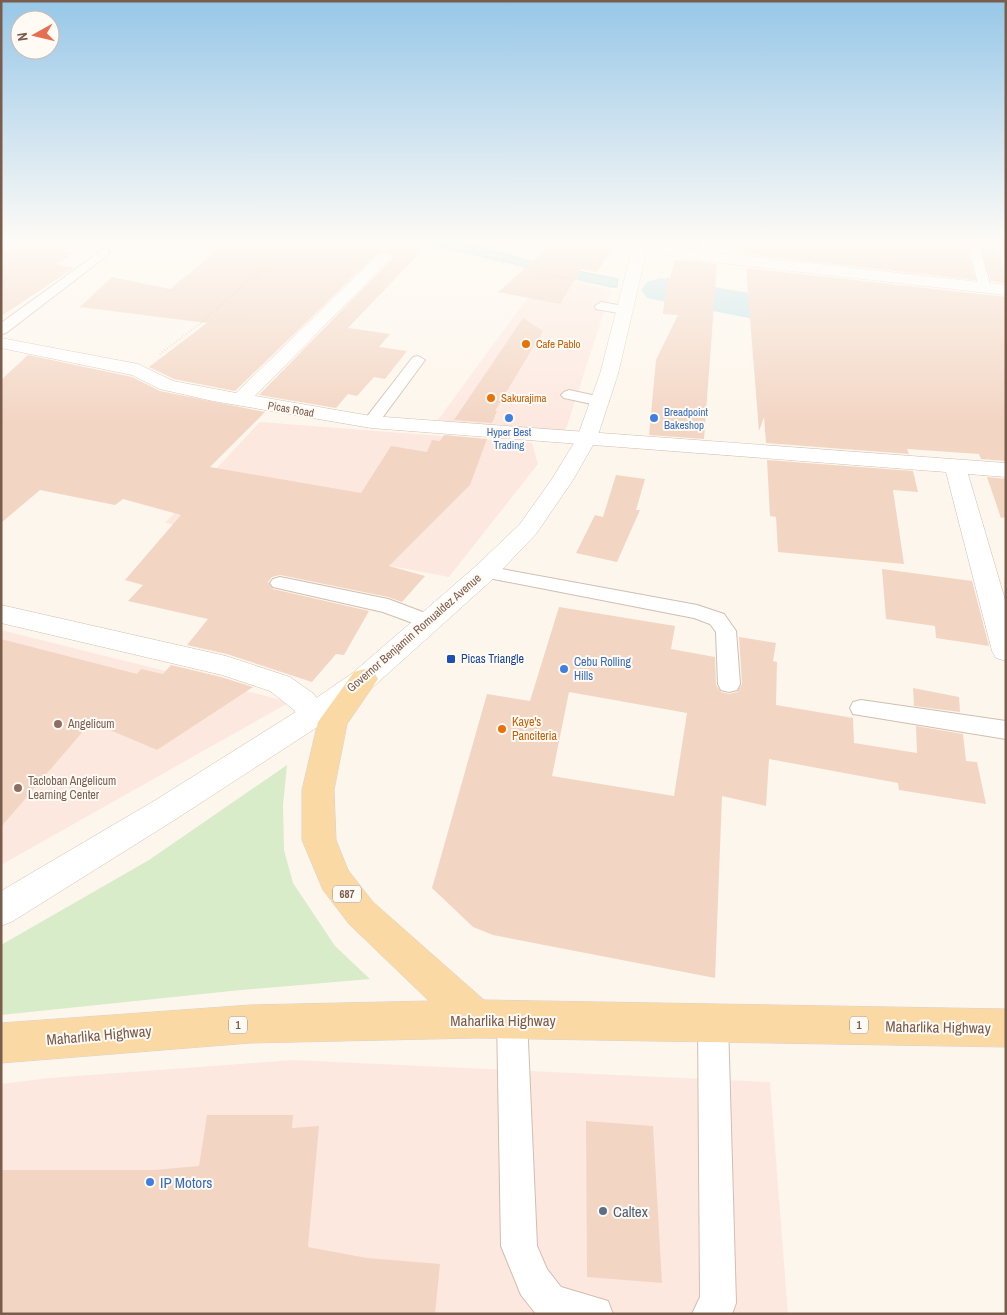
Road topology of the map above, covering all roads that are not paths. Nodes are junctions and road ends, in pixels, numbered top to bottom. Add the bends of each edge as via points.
1 (41, 300) edge
2 (340, 300) edge
3 (626, 301) joint
4 (601, 306) dead end
5 (1, 330) edge
6 (1, 343) edge
7 (418, 360) dead end
8 (569, 395) dead end
9 (240, 400) junction
10 (601, 401) junction
11 (371, 422) junction
12 (587, 438) junction
13 (955, 466) junction
14 (1006, 470) edge
15 (484, 572) junction
16 (280, 583) dead end
17 (1, 614) edge
18 (430, 622) junction
19 (1006, 651) edge
20 (364, 679) junction
21 (729, 684) dead end
22 (860, 708) dead end
23 (312, 716) junction
24 (1006, 730) edge
25 (1, 910) edge
26 (494, 1019) junction
27 (713, 1022) junction
28 (1006, 1028) edge
29 (2, 1044) edge
30 (595, 1314) edge
31 (710, 1314) edge

1 - 5 lane
2 - 9 street
3 - 4 lane
3 - 10 street, Governor Benjamin Romualdez Avenue / 687
6 - 9 street, Picas Road via 138,370 167,385
7 - 11 lane
8 - 10 lane
9 - 11 street, Picas Road
10 - 12 street, Governor Benjamin Romualdez Avenue / 687
11 - 12 street, Picas Road
12 - 13 street, Picas Road
12 - 15 street, Governor Benjamin Romualdez Avenue / 687 via 528,529
13 - 14 street, Picas Road
13 - 19 street
15 - 18 street, Governor Benjamin Romualdez Avenue / 687
15 - 21 lane via 697,612 717,619 726,631
16 - 18 lane via 388,606
17 - 23 street via 226,666 280,684 304,702
18 - 20 street, Governor Benjamin Romualdez Avenue / 687
20 - 23 street, Governor Benjamin Romualdez Avenue / 687
20 - 26 main road, 687 via 333,722 318,790 319,840 336,879 361,913
22 - 24 lane
23 - 25 street, Governor Benjamin Romualdez Avenue / 687 via 117,841
26 - 27 main road, Maharlika Highway / 1
26 - 29 main road, Maharlika Highway / 1 via 250,1024
26 - 30 lane via 519,1246 534,1282 550,1302
27 - 28 main road, Maharlika Highway / 1
27 - 31 lane via 718,1303

